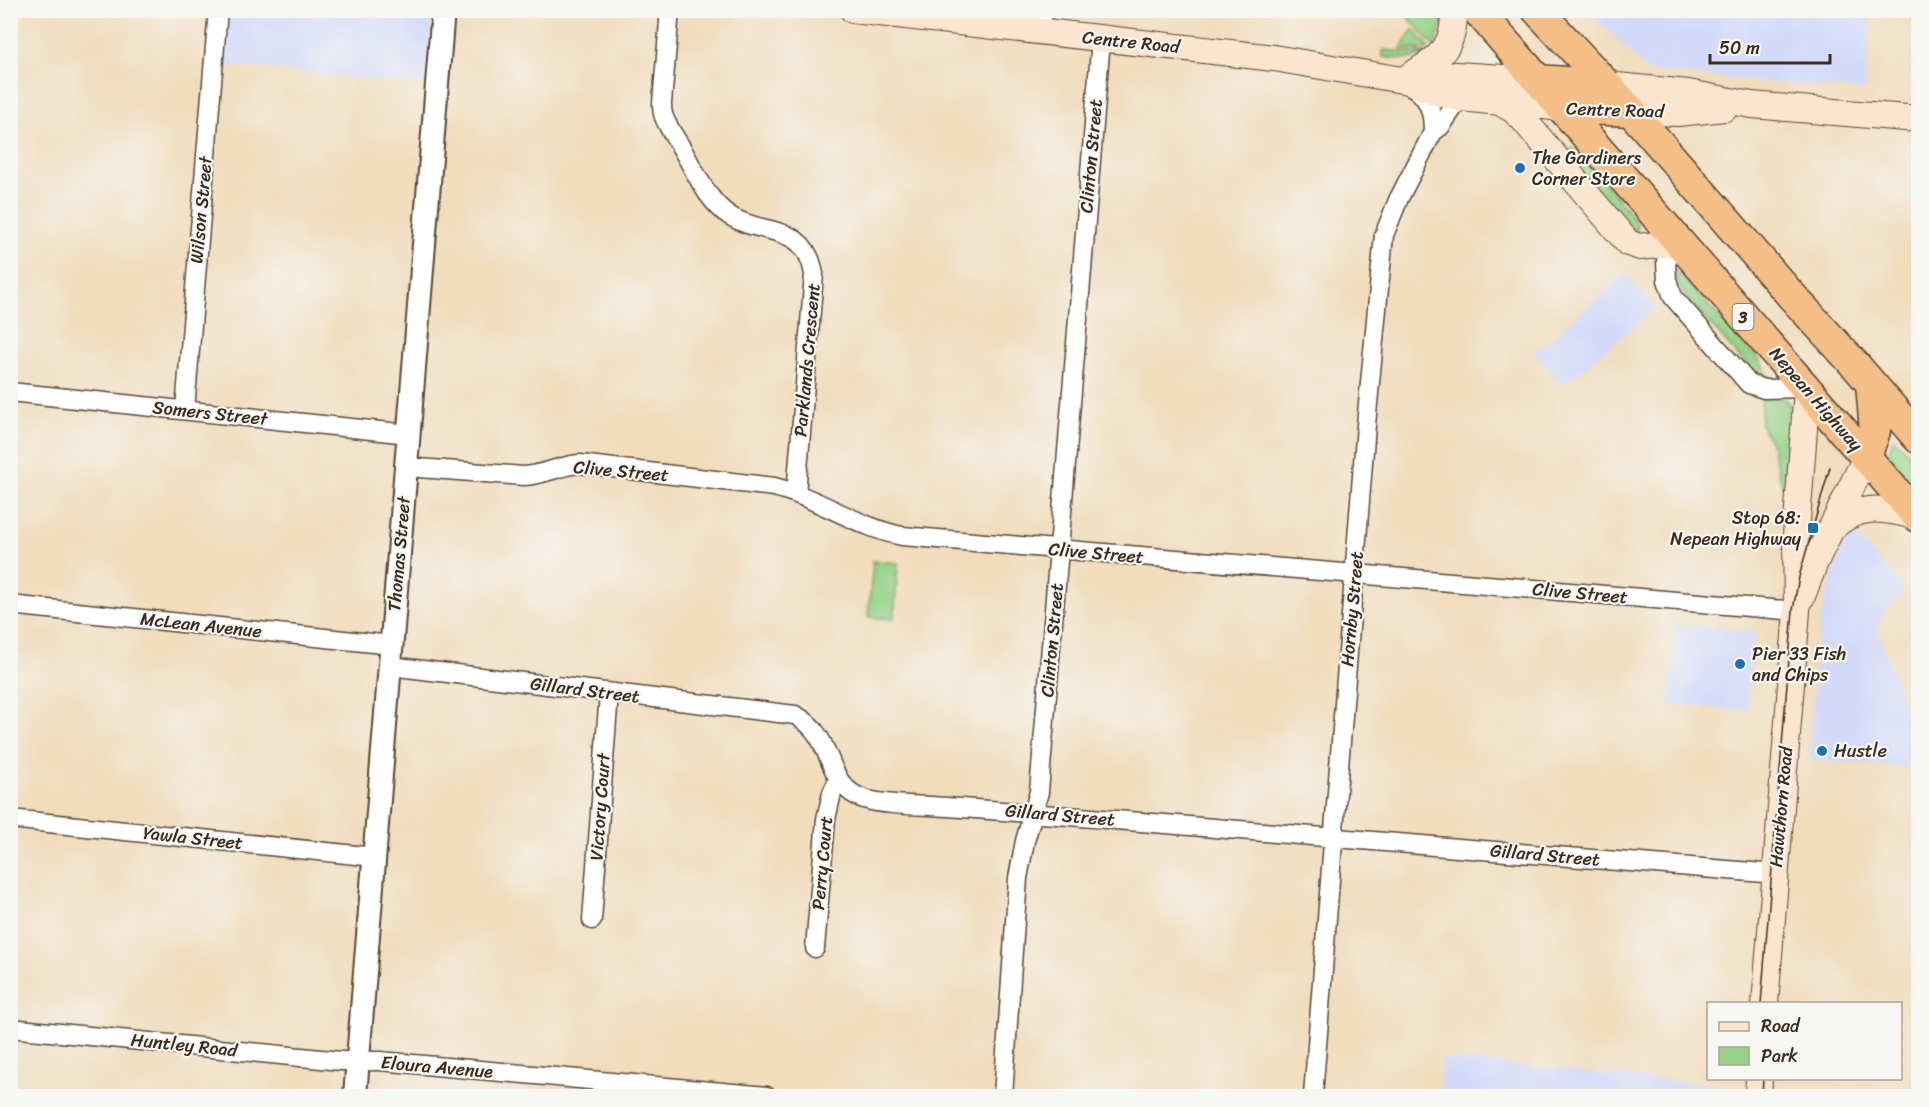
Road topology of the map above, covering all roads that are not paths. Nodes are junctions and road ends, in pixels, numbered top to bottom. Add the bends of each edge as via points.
1 (218, 10) edge
2 (443, 10) edge
3 (670, 10) edge
4 (853, 10) edge
5 (1454, 10) edge
6 (1477, 10) edge
7 (1537, 10) edge
8 (1042, 21) edge
9 (1101, 39) junction
10 (1403, 80) junction
11 (1538, 80) junction
12 (1607, 85) junction
13 (1460, 98) junction
14 (1501, 104) junction
15 (1752, 105) junction
16 (1563, 108) junction
17 (1631, 111) junction
18 (1918, 119) edge
19 (1433, 132) junction
20 (1679, 242) junction
21 (1870, 384) junction
22 (1806, 389) junction
23 (10, 392) edge
24 (185, 410) junction
25 (409, 434) junction
26 (1918, 438) edge
27 (1866, 457) junction
28 (406, 467) junction
29 (796, 494) junction
30 (1918, 517) edge
31 (1829, 532) junction
32 (1059, 550) junction
33 (1355, 574) junction
34 (10, 605) edge
35 (1797, 611) junction
36 (391, 655) junction
37 (609, 693) junction
38 (838, 780) junction
39 (1033, 813) junction
40 (10, 819) edge
41 (1334, 837) junction
42 (375, 856) junction
43 (1776, 874) junction
44 (592, 920) dead end
45 (815, 948) dead end
46 (1765, 1002) edge
47 (10, 1028) edge
48 (358, 1061) junction
49 (1759, 1080) edge
50 (355, 1096) edge
51 (767, 1096) edge
52 (1003, 1096) edge
53 (1313, 1096) edge
54 (1758, 1096) edge

1 - 24 street, Wilson Street
2 - 25 street, Thomas Street
3 - 29 street, Parklands Crescent via 664,118 708,194 723,211 793,238 812,265
4 - 8 main road, Centre Road
5 - 10 main road via 1453,33 1446,49
6 - 11 highway, Nepean Highway / 3
7 - 12 highway
8 - 9 main road, Centre Road
9 - 10 main road, Centre Road via 1274,58
9 - 32 street, Clinton Street
10 - 11 main road, Centre Road via 1456,75
10 - 13 main road, Centre Road
10 - 19 street via 1427,100
11 - 12 highway, Centre Road
11 - 16 highway, Nepean Highway / 3
12 - 15 main road, Centre Road via 1688,93
12 - 17 highway
13 - 14 main road, Centre Road
13 - 19 street, Hornby Street
14 - 16 main road, Centre Road
14 - 20 main road via 1523,119 1628,243 1640,247
15 - 17 main road, Centre Road via 1678,113
15 - 18 main road, Centre Road
16 - 17 highway, Centre Road
16 - 20 highway, Nepean Highway / 3
17 - 21 highway
19 - 33 street, Hornby Street via 1384,235
20 - 22 highway, Nepean Highway / 3
20 - 22 street via 1666,266 1677,303 1749,384
21 - 26 highway
21 - 27 highway via 1875,431
22 - 27 highway, Nepean Highway / 3
22 - 35 main road, Hawthorn Road via 1796,535
23 - 24 street, Somers Street
24 - 25 street, Somers Street
25 - 28 street, Thomas Street
27 - 30 highway, Nepean Highway / 3
27 - 31 main road, Hawthorn Road
28 - 29 street, Clive Street via 533,476 580,464 774,487
28 - 36 street, Thomas Street
29 - 32 street, Clive Street via 890,534
30 - 31 main road via 1872,509 1844,519
31 - 35 main road, Hawthorn Road
32 - 33 street, Clive Street
32 - 39 street, Clinton Street via 1039,792
33 - 35 street, Clive Street
33 - 41 street, Hornby Street
34 - 36 street, McLean Avenue
35 - 43 main road, Hawthorn Road
36 - 37 street, Gillard Street
36 - 42 street, Thomas Street
37 - 38 street, Gillard Street via 795,715 822,740
37 - 44 street, Victory Court
38 - 39 street, Gillard Street via 855,795 877,802
38 - 45 street, Perry Court via 826,819
39 - 41 street, Gillard Street
39 - 52 street, Clinton Street via 1018,878
40 - 42 street, Yawla Street
41 - 43 street, Gillard Street
41 - 53 street, Hornby Street
42 - 48 street, Thomas Street
43 - 46 main road, Hawthorn Road
47 - 48 street, Huntley Road
48 - 50 street, Thomas Street
48 - 51 street, Eloura Avenue
49 - 54 main road

